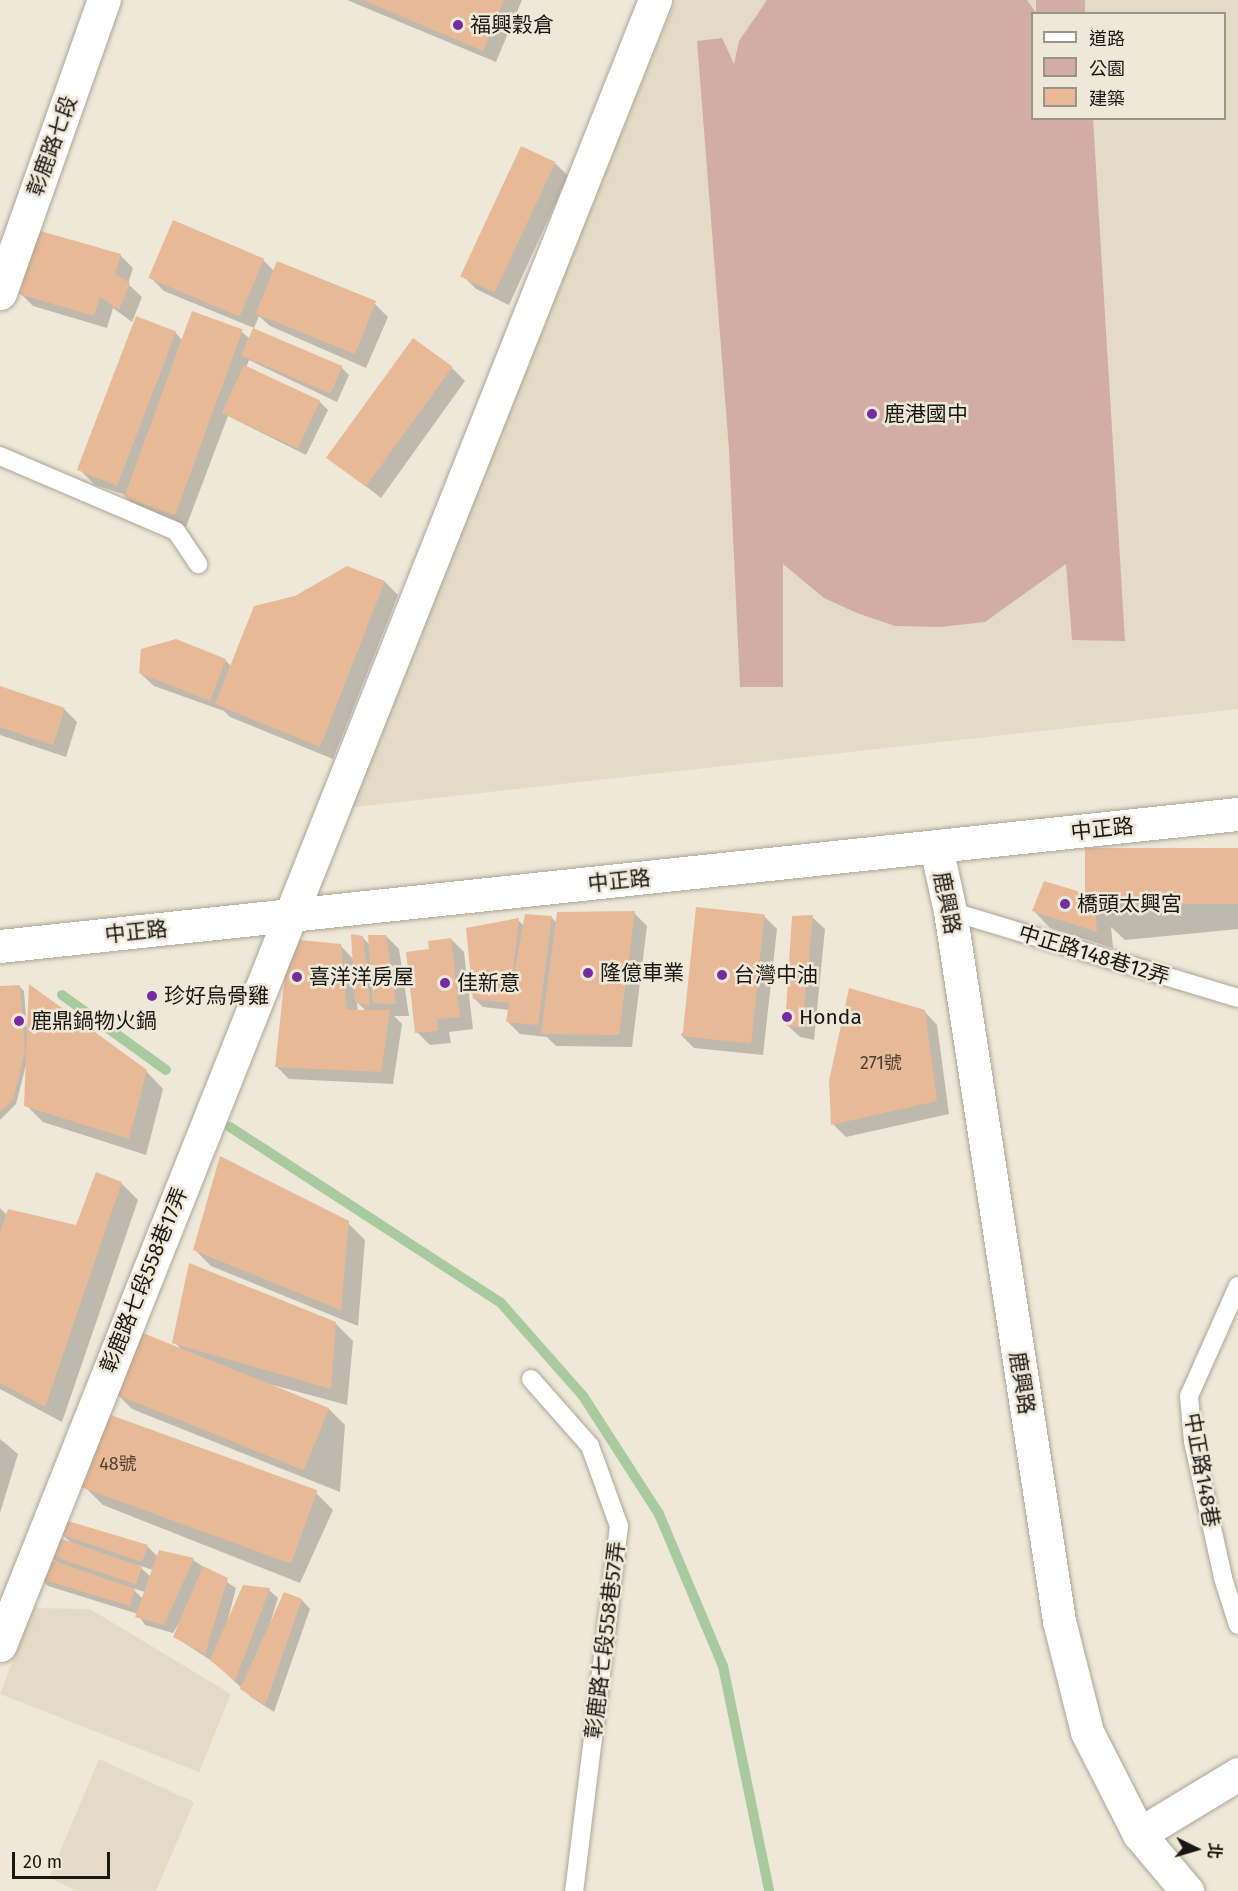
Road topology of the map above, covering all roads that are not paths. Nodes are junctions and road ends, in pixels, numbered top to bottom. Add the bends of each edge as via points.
1 (104, 0) edge
2 (656, 0) edge
3 (0, 293) edge
4 (0, 456) edge
5 (198, 564) dead end
6 (1238, 814) edge
7 (936, 847) junction
8 (950, 911) junction
9 (288, 916) junction
10 (0, 946) edge
11 (1238, 998) edge
12 (1238, 1286) edge
13 (531, 1379) dead end
14 (1238, 1624) edge
15 (0, 1645) edge
16 (1238, 1774) edge
17 (1139, 1834) junction
18 (574, 1891) edge
19 (1187, 1891) edge

1 - 3 street, 彰鹿路七段
2 - 9 street, 彰鹿路七段558巷17弄
4 - 5 lane via 176,531
6 - 7 street, 中正路
7 - 8 street, 鹿興路
7 - 9 street, 中正路
8 - 11 lane, 中正路148巷12弄
8 - 17 street, 鹿興路 via 1059,1621 1087,1732
9 - 10 street, 中正路
9 - 15 street, 彰鹿路七段558巷17弄
12 - 14 lane, 中正路148巷 via 1189,1396 1193,1441 1223,1578
13 - 18 lane, 彰鹿路七段558巷57弄 via 590,1446 619,1526
16 - 17 street
17 - 19 street, 鹿興路

